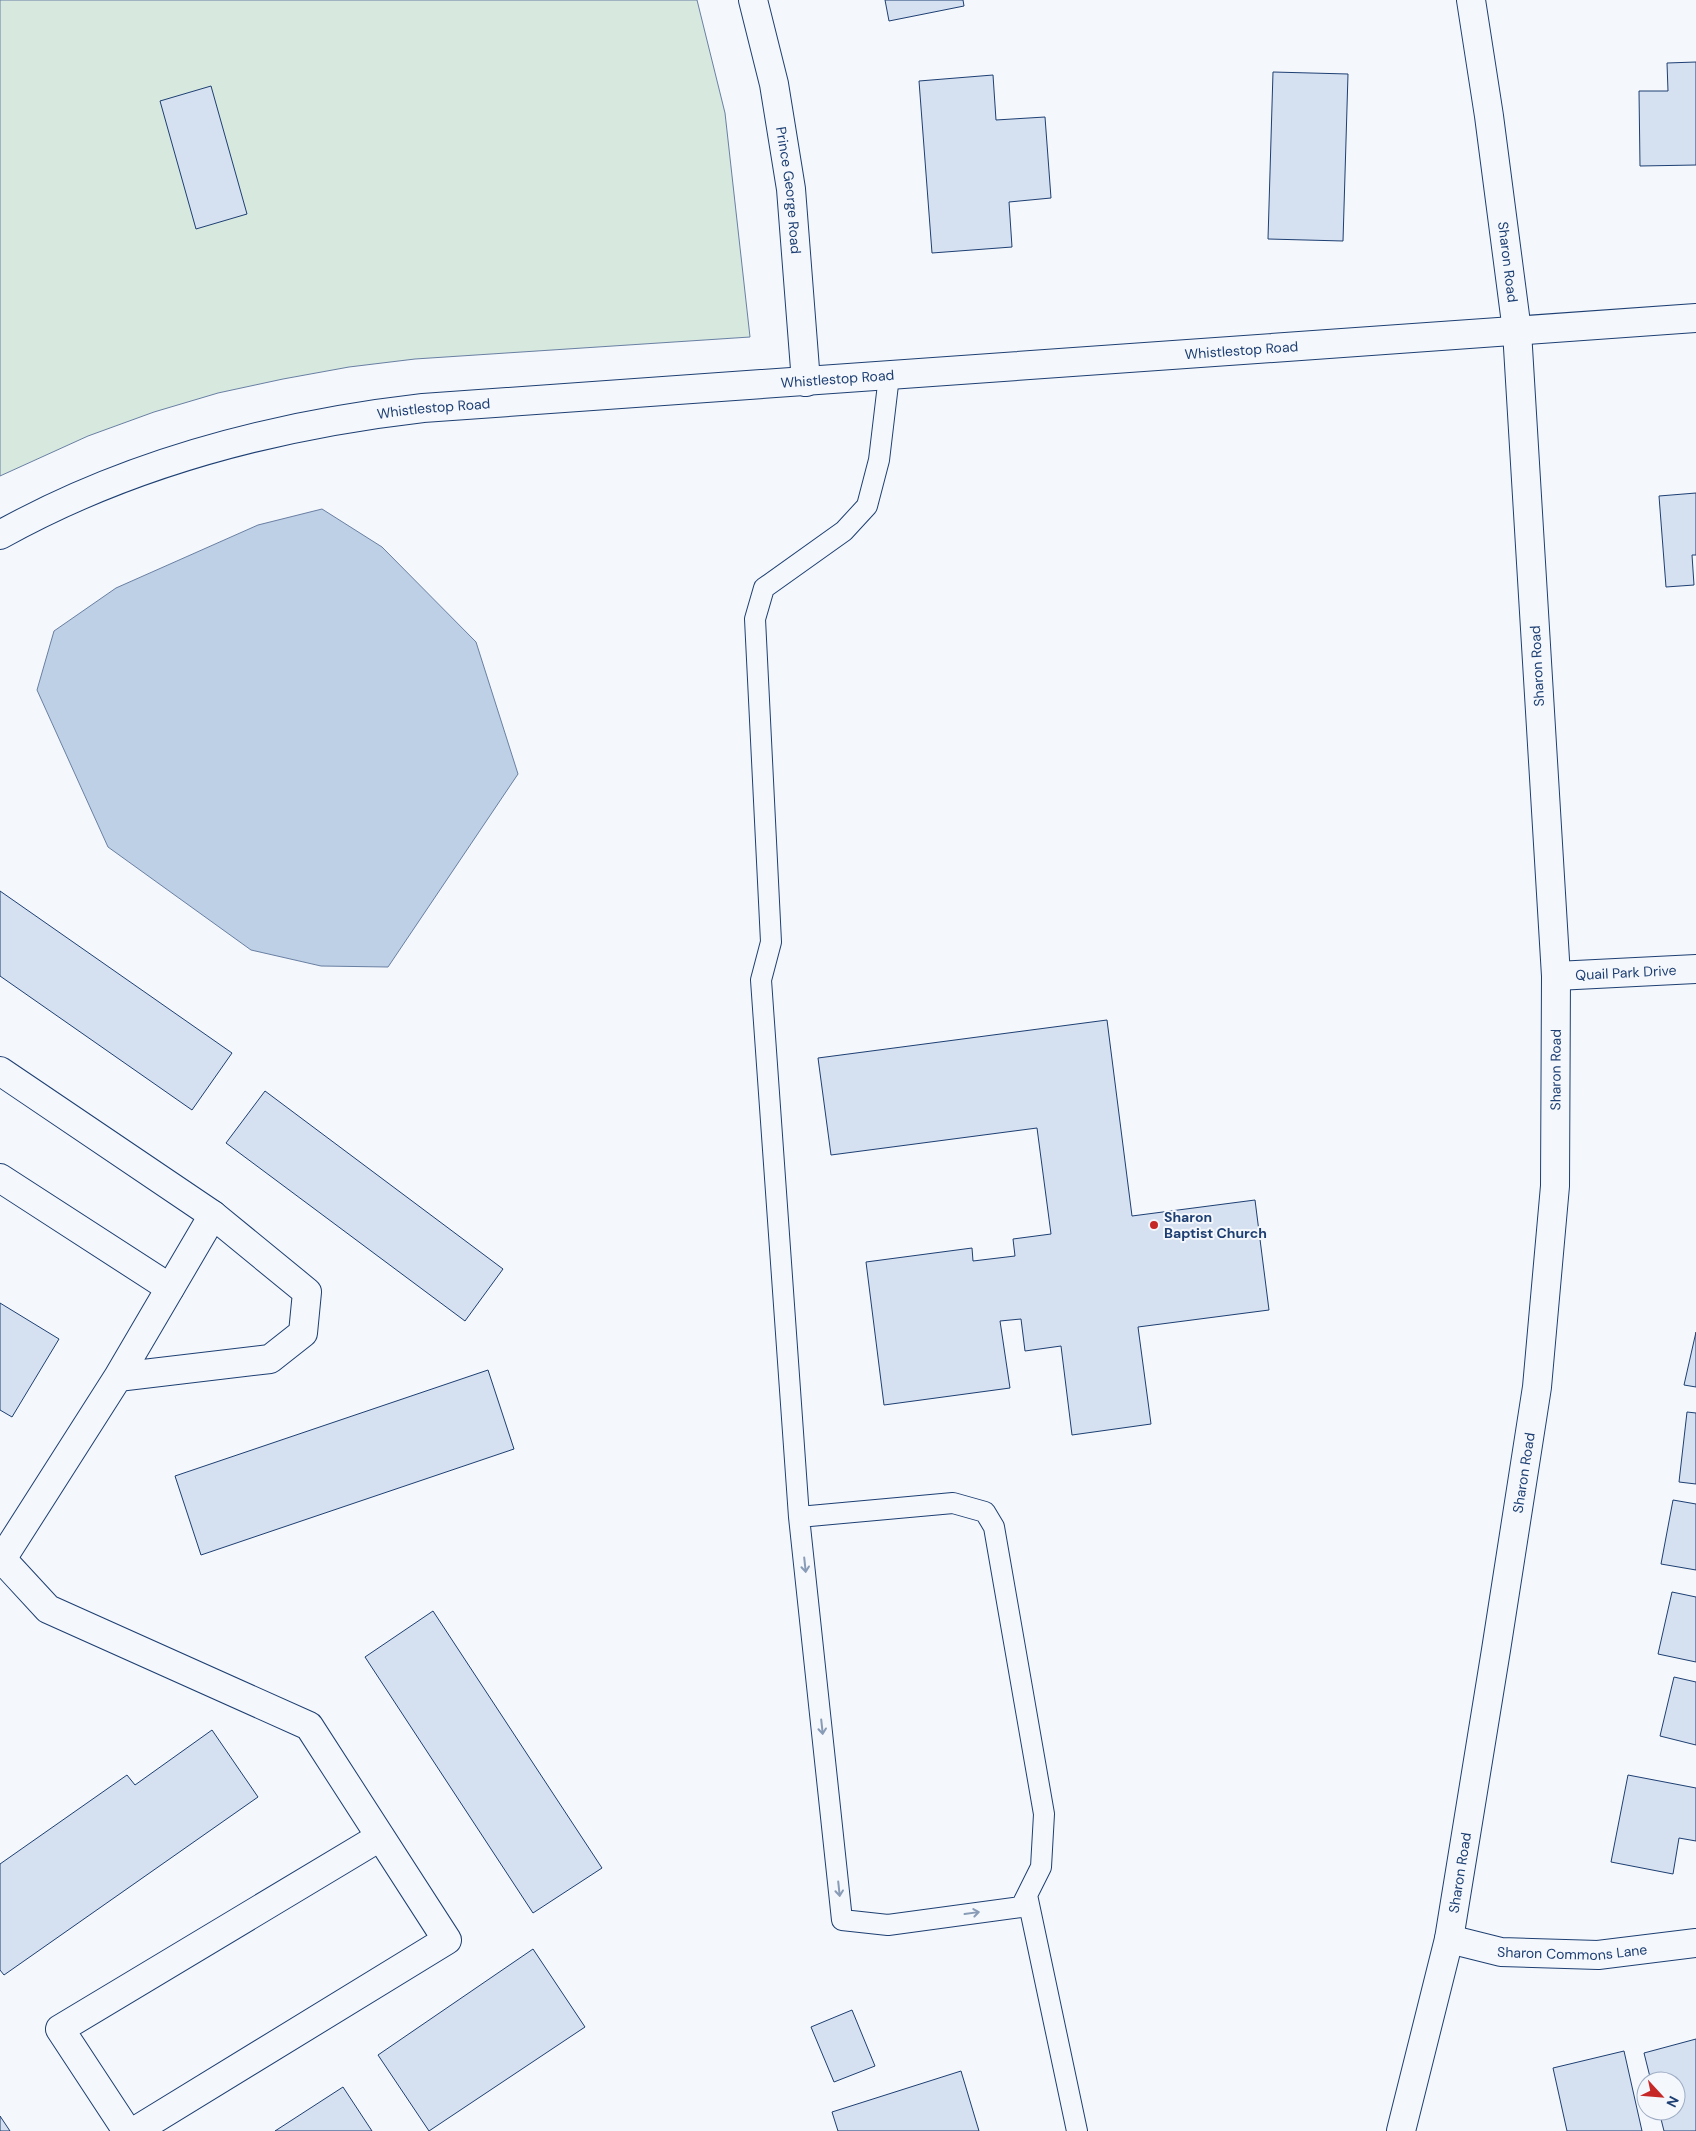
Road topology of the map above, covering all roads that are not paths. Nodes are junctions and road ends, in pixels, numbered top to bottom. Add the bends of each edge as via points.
1 (753, 0) edge
2 (1471, 0) edge
3 (1696, 318) edge
4 (1518, 330) junction
5 (889, 376) junction
6 (806, 382) junction
7 (0, 535) edge
8 (1696, 969) edge
9 (1556, 976) junction
10 (0, 1071) edge
11 (0, 1178) edge
12 (214, 1215) junction
13 (170, 1288) junction
14 (118, 1377) junction
15 (799, 1517) junction
16 (1, 1558) edge
17 (380, 1837) junction
18 (1027, 1895) junction
19 (1449, 1939) junction
20 (1696, 1943) edge
21 (127, 2131) edge
22 (134, 2131) edge
23 (1077, 2131) edge
24 (1401, 2131) edge

1 - 6 street, Prince George Road via 774,84 791,189
2 - 4 street, Sharon Road
3 - 4 street, Whistlestop Road
4 - 5 street, Whistlestop Road
4 - 9 street, Sharon Road
5 - 6 street, Whistlestop Road
5 - 15 lane via 879,460 867,506 844,531 764,588 754,619 771,942 761,980
6 - 7 street, Whistlestop Road via 423,408 296,427 190,454 118,479 34,516
8 - 9 street, Quail Park Drive
9 - 19 street, Sharon Road via 1555,1186 1537,1387
10 - 12 street
11 - 13 street
12 - 13 street
12 - 14 street via 307,1292 303,1333 270,1359
13 - 14 street
14 - 16 street
15 - 18 lane via 953,1503 985,1512 994,1527 1044,1814 1041,1867
15 -> 18 lane via 842,1920 898,1924 1021,1906
16 - 17 street via 48,1609 309,1726
17 - 21 street via 60,2029
17 - 22 street via 447,1940
18 - 23 lane
19 - 20 street, Sharon Commons Lane via 1501,1952 1598,1955
19 - 24 street, Sharon Road

